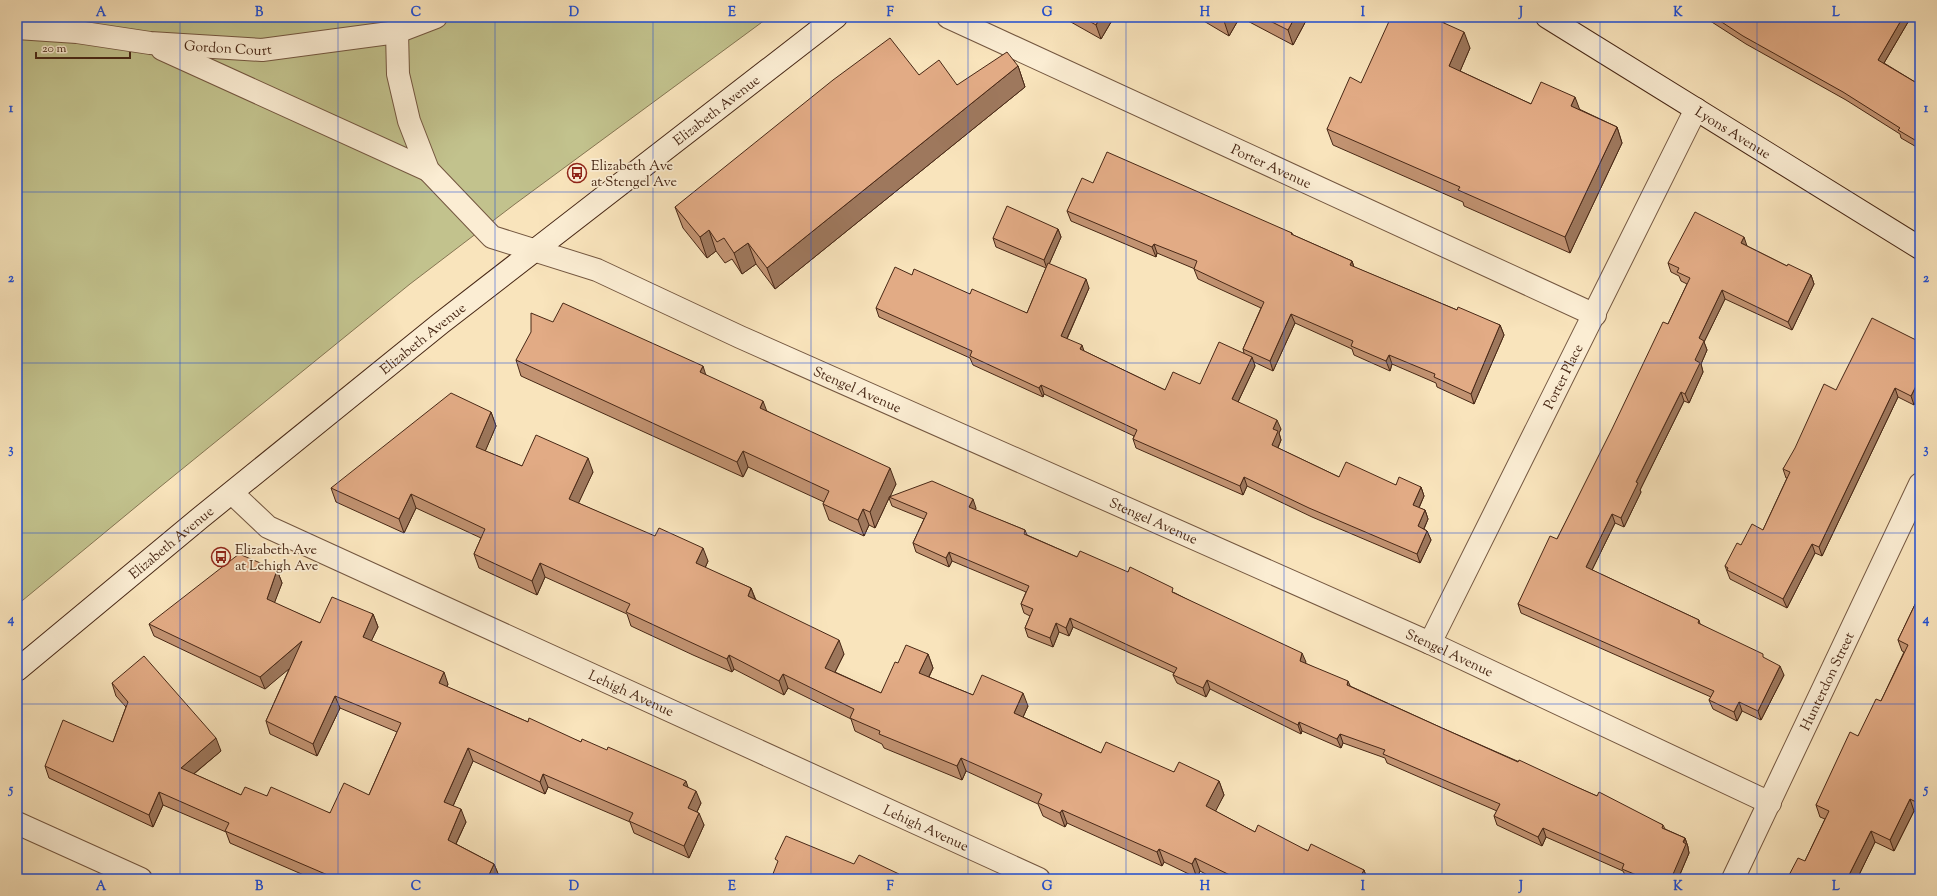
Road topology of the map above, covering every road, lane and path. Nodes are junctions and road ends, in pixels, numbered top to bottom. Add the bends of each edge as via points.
1 (436, 17) edge
2 (836, 17) edge
3 (948, 17) edge
4 (1547, 17) edge
5 (17, 28) edge
6 (397, 32) junction
7 (150, 43) junction
8 (1696, 109) junction
9 (428, 170) junction
10 (1920, 248) edge
11 (533, 250) junction
12 (1595, 315) junction
13 (1920, 484) edge
14 (232, 493) junction
15 (1430, 643) junction
16 (17, 670) edge
17 (1770, 803) junction
18 (17, 823) edge
19 (141, 879) edge
20 (1039, 879) edge
21 (1733, 879) edge

1 - 6 street, Gordon Court
2 - 11 street, Elizabeth Avenue
3 - 12 street, Porter Avenue
4 - 8 street, Lyons Avenue
5 - 7 street, Gordon Court via 78,32
6 - 7 street, Gordon Court via 262,50
6 - 9 street via 398,74 409,121
7 - 9 street
8 - 10 street, Lyons Avenue
8 - 12 street, Porter Place
9 - 11 street, Stengel Avenue via 492,237
11 - 14 street, Elizabeth Avenue
11 - 15 street, Stengel Avenue via 597,270 740,337
12 - 15 street, Porter Place
13 - 17 street, Hunterdon Street
14 - 16 street, Elizabeth Avenue
14 - 20 street, Lehigh Avenue via 268,527
15 - 17 street, Stengel Avenue
17 - 21 street, Hunterdon Street
18 - 19 street

